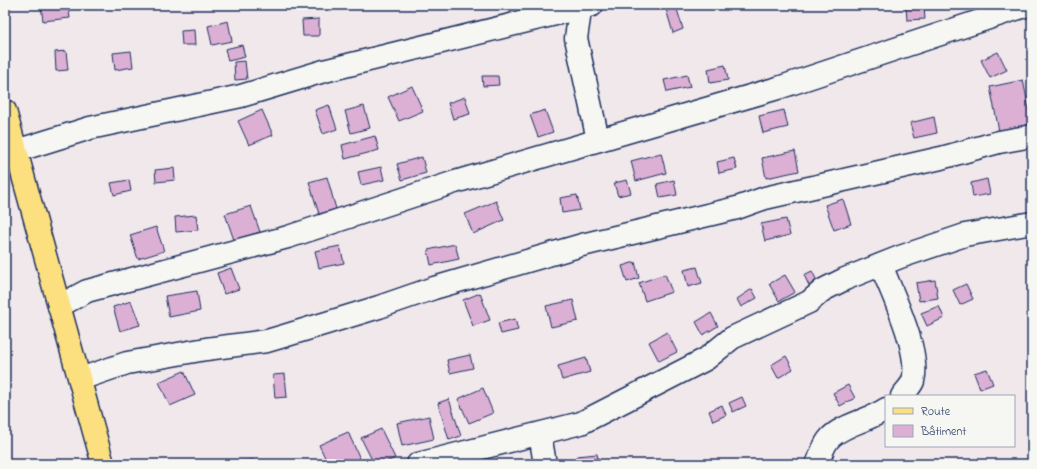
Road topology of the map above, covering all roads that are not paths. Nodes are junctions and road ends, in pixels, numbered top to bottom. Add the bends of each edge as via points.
1 (1028, 5) edge
2 (585, 6) edge
3 (5, 111) edge
4 (1032, 136) edge
5 (598, 140) junction
6 (16, 150) junction
7 (1032, 223) edge
8 (881, 265) junction
9 (59, 306) junction
10 (80, 379) junction
11 (903, 395) edge
12 (885, 410) edge
13 (540, 434) junction
14 (103, 464) edge
15 (418, 464) edge
16 (545, 464) edge
17 (817, 464) edge

1 - 5 street via 778,88
2 - 5 street via 576,38
2 - 6 street via 324,71 241,96 90,128
3 - 6 main road
4 - 10 street via 765,198 737,208 582,245 434,288 278,338 126,363
5 - 9 street via 455,182 288,237 87,291
6 - 9 main road
7 - 8 street via 965,235
8 - 11 street via 905,325 915,363 912,382
8 - 13 street via 845,279 824,290 809,302 732,338 706,359 610,409 581,423
9 - 10 main road
10 - 14 main road
12 - 17 street via 830,438
13 - 15 street
13 - 16 street

